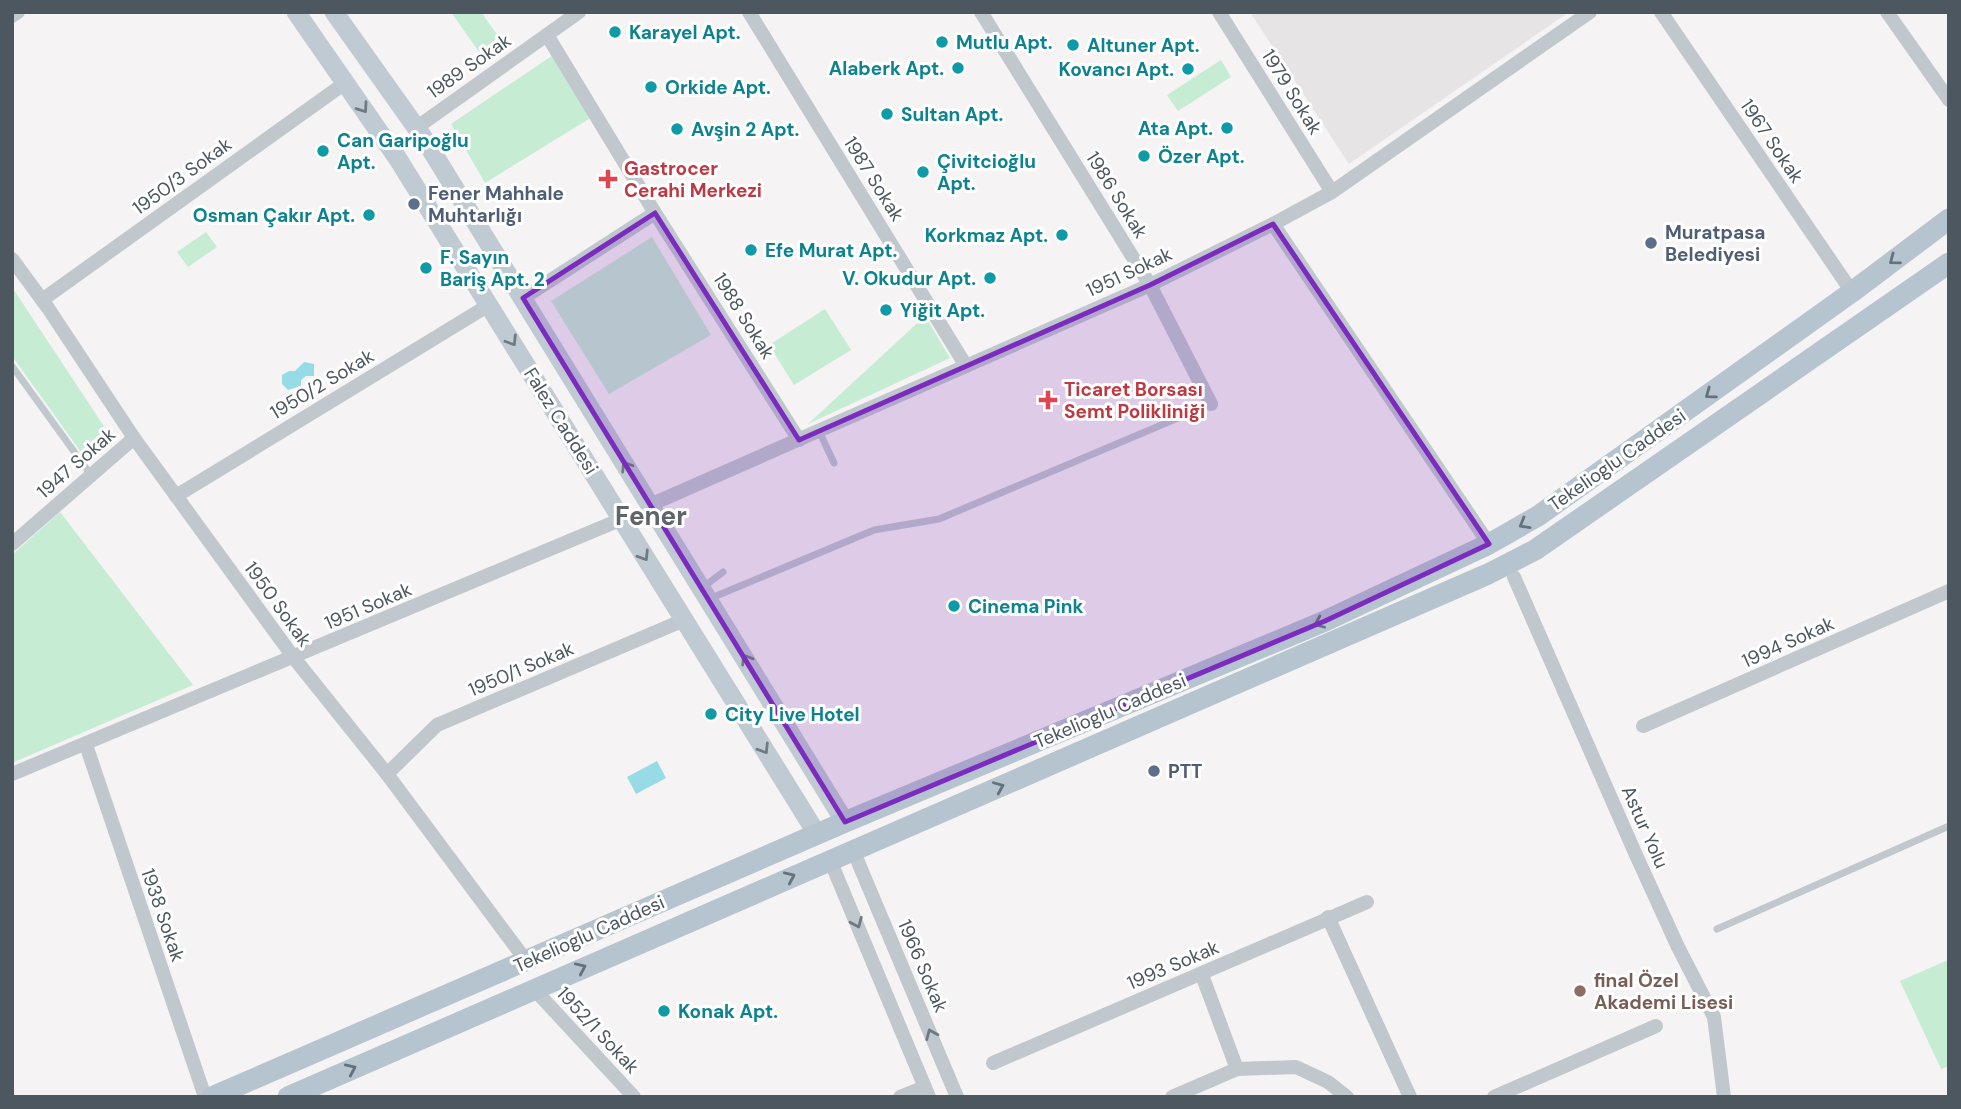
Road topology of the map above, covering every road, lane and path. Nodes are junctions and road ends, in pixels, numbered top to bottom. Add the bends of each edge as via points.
1 (18, 12) edge
2 (296, 12) edge
3 (334, 12) edge
4 (579, 12) edge
5 (749, 12) edge
6 (981, 12) edge
7 (1219, 12) edge
8 (1590, 12) edge
9 (1661, 12) edge
10 (1887, 12) edge
11 (12, 16) edge
12 (547, 35) junction
13 (345, 83) junction
14 (1949, 100) edge
15 (416, 128) junction
16 (1332, 192) junction
17 (655, 212) junction
18 (1949, 219) edge
19 (1273, 224) junction
20 (12, 258) edge
21 (1949, 262) edge
22 (1150, 285) junction
23 (1852, 292) junction
24 (523, 299) junction
25 (42, 300) junction
26 (489, 305) junction
27 (12, 366) edge
28 (966, 366) junction
29 (1210, 404) joint
30 (818, 431) junction
31 (134, 438) junction
32 (799, 440) junction
33 (834, 463) dead end
34 (91, 475) junction
35 (176, 496) junction
36 (650, 505) junction
37 (622, 519) junction
38 (12, 544) edge
39 (1489, 544) junction
40 (723, 572) dead end
41 (1514, 577) dead end
42 (1949, 591) edge
43 (705, 594) junction
44 (684, 620) junction
45 (294, 658) junction
46 (1643, 726) dead end
47 (86, 745) junction
48 (12, 774) edge
49 (387, 774) junction
50 (845, 822) junction
51 (1949, 826) edge
52 (817, 834) junction
53 (853, 850) junction
54 (830, 860) junction
55 (1367, 902) dead end
56 (1328, 917) junction
57 (1717, 929) dead end
58 (527, 962) junction
59 (1202, 975) junction
60 (534, 989) junction
61 (1656, 1026) dead end
62 (993, 1063) dead end
63 (1237, 1069) junction
64 (927, 1092) edge
65 (205, 1097) edge
66 (212, 1097) edge
67 (288, 1097) edge
68 (634, 1097) edge
69 (900, 1097) edge
70 (957, 1097) edge
71 (1172, 1097) edge
72 (1347, 1097) edge
73 (1410, 1097) edge
74 (1494, 1097) edge
75 (1724, 1097) edge

1 - 11 street
2 - 13 street, Falez Caddesi
3 - 15 street, Falez Caddesi
4 - 12 street, 1989 Sokak
5 - 28 street, 1987 Sokak
6 - 22 street, 1986 Sokak
7 - 16 street, 1979 Sokak
8 - 16 street, 1951 Sokak
9 - 23 street, 1967 Sokak
10 - 14 street
12 - 15 street, 1989 Sokak
12 - 17 street, 1988 Sokak
13 - 25 street, 1950/3 Sokak
13 -> 26 street, Falez Caddesi
15 - 24 street, Falez Caddesi
16 - 19 street, 1951 Sokak
17 - 24 street
17 - 32 street, 1988 Sokak
18 -> 23 main road, Tekelioglu Caddesi
19 - 22 street, 1951 Sokak
19 - 39 street
20 - 25 street, 1950 Sokak
53 -> 21 main road, Tekelioglu Caddesi via 1417,606 1535,550
22 - 28 street, 1951 Sokak
22 - 29 street, 1986 Sokak
23 -> 39 main road, Tekelioglu Caddesi via 1549,508
36 -> 24 street, Falez Caddesi
25 - 31 street, 1950 Sokak
26 - 35 street, 1950/2 Sokak
26 -> 37 street, Falez Caddesi
27 - 34 lane
28 - 30 street, 1951 Sokak
29 - 43 lane via 939,519 874,530
30 - 32 street, 1951 Sokak
30 - 33 lane
31 - 34 street, 1947 Sokak
31 - 35 street, 1950 Sokak
32 - 36 street, 1951 Sokak
34 - 38 street, 1947 Sokak
35 - 45 street, 1950 Sokak
36 - 37 street
36 - 43 street, Falez Caddesi
37 -> 44 street, Falez Caddesi
37 - 45 street, 1951 Sokak
39 -> 50 main road, Tekelioglu Caddesi via 1325,621
40 - 43 lane
41 - 75 street, Astur Yolu via 1636,855 1714,1017
42 - 46 street, 1994 Sokak
50 -> 43 street, Falez Caddesi
44 - 49 street, 1950/1 Sokak via 437,725
44 -> 52 street, Falez Caddesi
45 - 47 street, 1951 Sokak
45 - 49 street, 1950 Sokak
47 - 48 street, 1951 Sokak
47 - 65 street, 1938 Sokak
49 - 58 street, 1950 Sokak
50 - 52 main road, Tekelioglu Caddesi
51 - 57 lane
52 - 58 main road, Tekelioglu Caddesi
53 - 54 main road, Tekelioglu Caddesi
70 -> 53 street, 1966 Sokak
60 -> 54 main road, Tekelioglu Caddesi
54 -> 64 street
55 - 56 street, 1993 Sokak
56 - 59 street, 1993 Sokak
56 - 73 street
58 - 66 main road, Tekelioglu Caddesi
59 - 62 street, 1993 Sokak
59 - 63 street
67 -> 60 main road, Tekelioglu Caddesi
60 - 68 street, 1952/1 Sokak
61 - 74 street
63 - 71 street
63 - 72 street via 1296,1067
64 - 69 street

